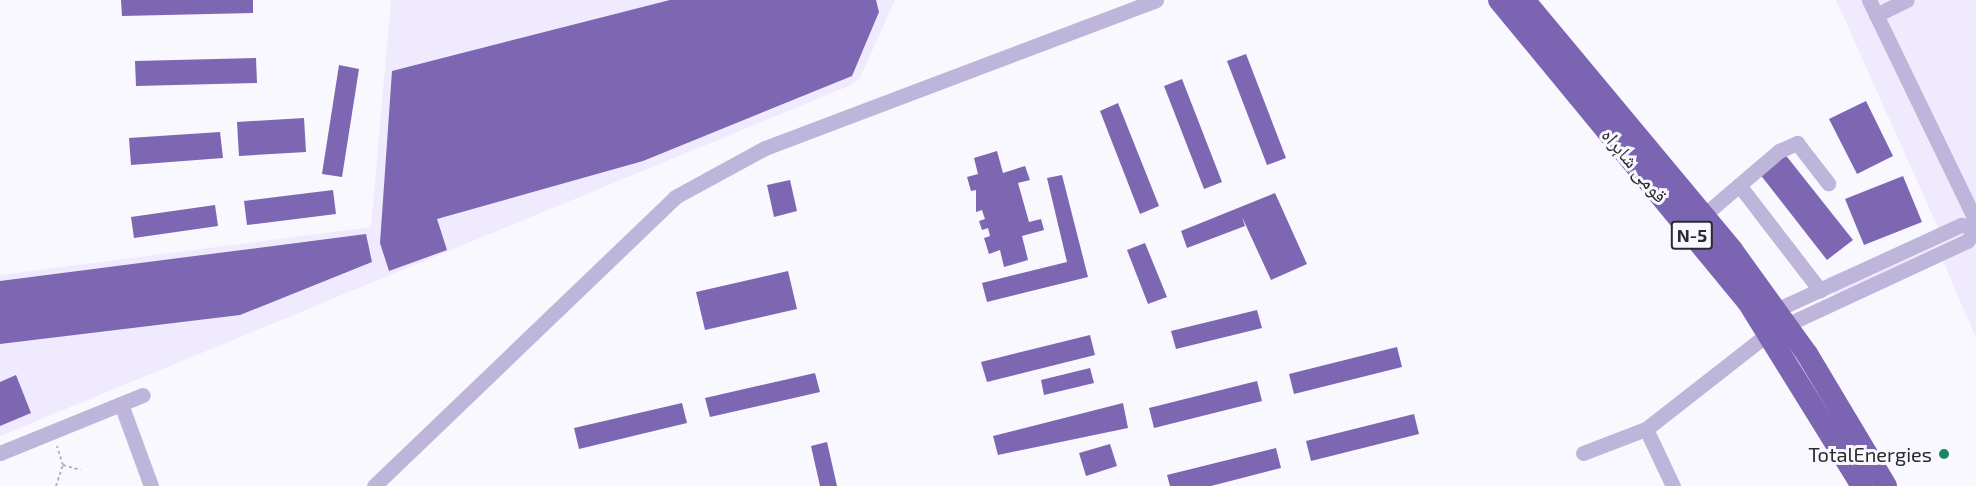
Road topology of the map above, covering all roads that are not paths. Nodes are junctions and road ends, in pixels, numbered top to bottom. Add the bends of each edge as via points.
1 (1156, 0) edge
2 (1499, 0) edge
3 (1524, 0) edge
4 (1869, 0) edge
5 (1907, 0) edge
6 (1876, 15) junction
7 (1828, 183) dead end
8 (1739, 185) junction
9 (1704, 215) junction
10 (1976, 221) edge
11 (1976, 228) edge
12 (1820, 290) junction
13 (1777, 323) junction
14 (143, 396) dead end
15 (121, 404) junction
16 (1646, 429) junction
17 (0, 453) edge
18 (1583, 453) dead end
19 (151, 486) edge
20 (374, 486) edge
21 (1673, 486) edge
22 (1862, 486) edge
23 (1886, 486) edge

1 - 20 street via 765,148 675,197
2 - 13 highway, قومی شاہراہ / N-5
3 - 9 highway, قومی شاہراہ / N-5
4 - 6 street
5 - 6 street
6 - 10 street
7 - 8 street via 1797,143
8 - 9 street
8 - 12 street
9 - 13 highway, قومی شاہراہ / N-5
11 - 12 street via 1961,225
11 - 13 street via 1967,241
12 - 13 street
13 - 16 street
13 - 22 highway, قومی شاہراہ / N-5
13 - 23 highway, قومی شاہراہ / N-5
14 - 15 street
15 - 17 street
15 - 19 street
16 - 18 street
16 - 21 street

